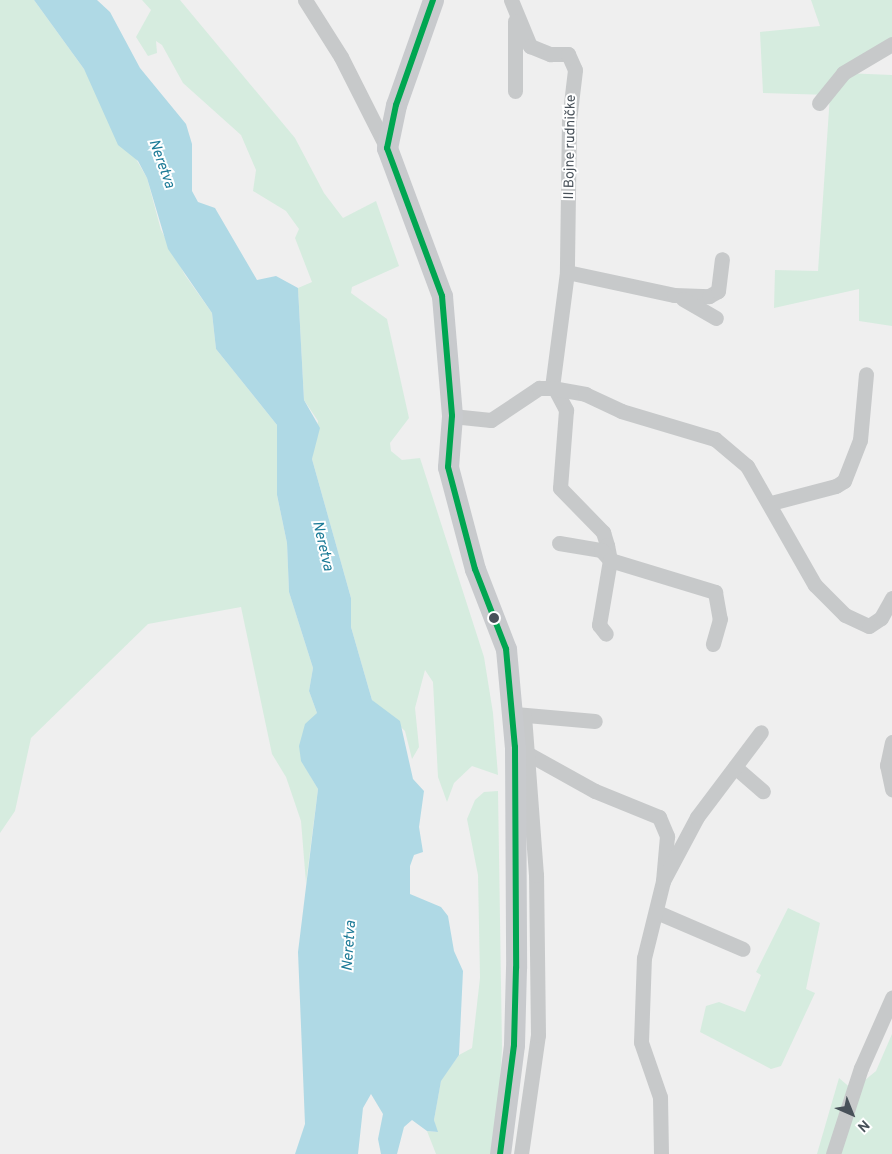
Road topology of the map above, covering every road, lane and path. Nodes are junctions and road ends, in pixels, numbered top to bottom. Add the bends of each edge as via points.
1 (305, 0) edge
2 (433, 0) edge
3 (511, 0) edge
4 (516, 17) junction
5 (892, 44) edge
6 (515, 91) dead end
7 (819, 102) dead end
8 (387, 148) junction
9 (722, 260) dead end
10 (567, 272) junction
11 (674, 295) junction
12 (716, 318) dead end
13 (866, 374) dead end
14 (553, 388) junction
15 (452, 416) junction
16 (771, 503) junction
17 (559, 543) dead end
18 (610, 560) junction
19 (892, 598) edge
20 (606, 634) dead end
21 (713, 644) dead end
22 (518, 714) junction
23 (595, 721) dead end
24 (761, 732) dead end
25 (892, 742) edge
26 (522, 751) junction
27 (736, 767) junction
28 (763, 791) dead end
29 (891, 791) edge
30 (664, 881) junction
31 (659, 913) junction
32 (743, 948) dead end
33 (892, 998) edge
34 (500, 1154) edge
35 (521, 1154) edge
36 (661, 1154) edge
37 (833, 1154) edge

1 - 8 street via 342,56
2 - 8 street via 396,104
3 - 4 street, II Bojne rudničke
4 - 6 street
4 - 10 street, II Bojne rudničke via 530,46 550,54 568,54 575,70 569,120
5 - 7 street via 842,73
8 - 15 street via 442,296
9 - 11 street via 718,291 709,296
10 - 11 street
10 - 14 street, II Bojne rudničke
11 - 12 street
13 - 16 street via 860,440 844,480 836,486
14 - 15 street via 539,388 491,420
14 - 16 street via 585,394 621,411 715,439 747,466
14 - 18 street via 566,410 560,488 603,532
15 - 22 street via 448,466 454,503 506,649
16 - 19 street via 815,585 844,615 868,626 881,618
17 - 18 street via 600,550
18 - 20 street via 599,625
18 - 21 street via 715,592 720,619
22 - 23 street
22 - 26 street
24 - 27 street
25 - 29 street via 887,765
26 - 30 street via 596,791 659,817 667,836
26 - 34 street via 514,1045
26 - 35 street via 538,1035
27 - 28 street
27 - 30 street via 697,817
30 - 31 street
31 - 32 street
31 - 36 street via 644,958 641,1032 660,1097
33 - 37 street via 861,1068

